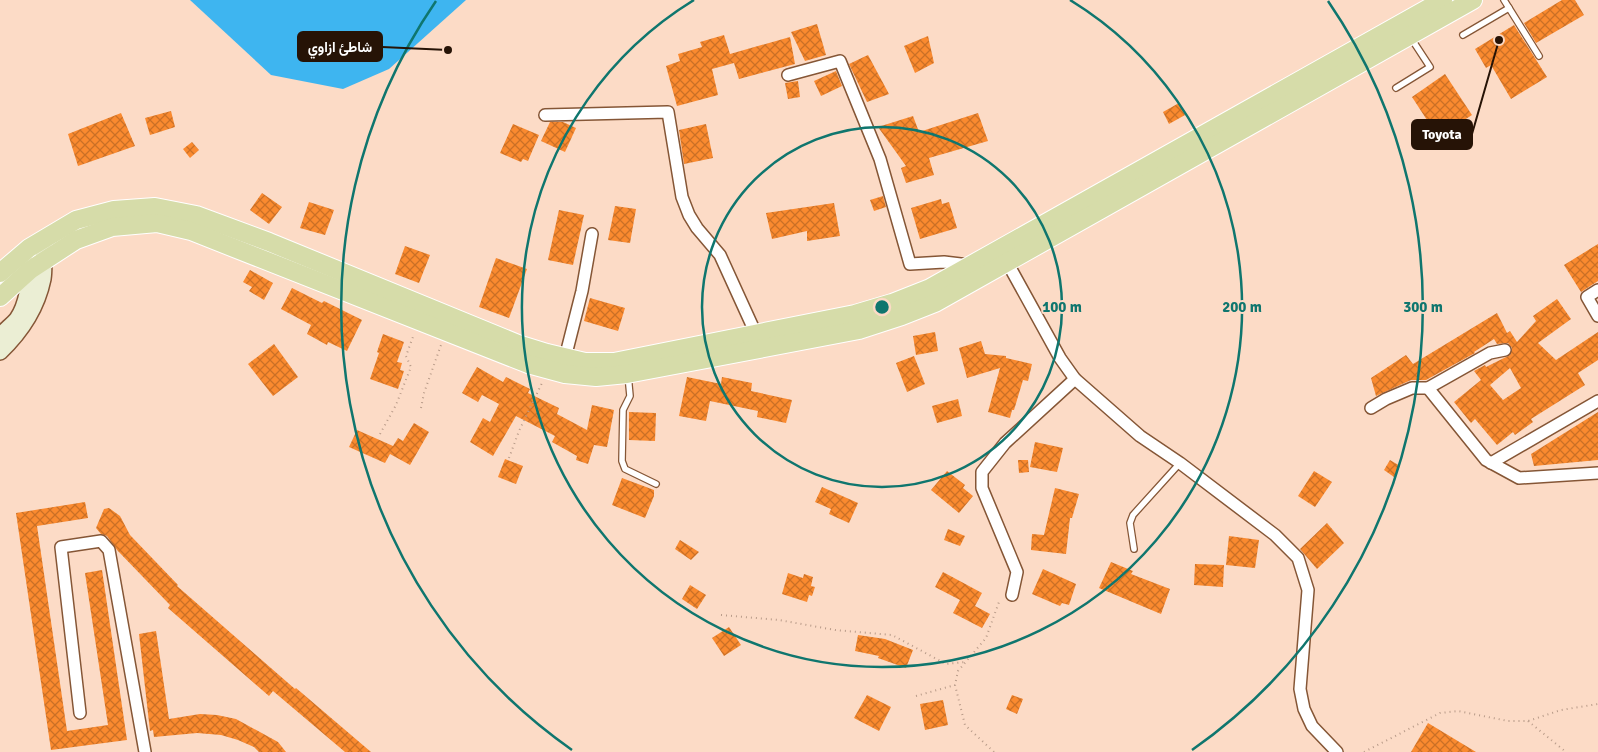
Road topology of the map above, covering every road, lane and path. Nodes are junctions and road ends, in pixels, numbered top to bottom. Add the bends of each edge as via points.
1 (1443, 0) edge
2 (1473, 0) edge
3 (1504, 0) edge
4 (1509, 8) junction
5 (1462, 35) dead end
6 (1410, 36) junction
7 (1539, 56) dead end
8 (788, 75) dead end
9 (1396, 88) dead end
10 (545, 114) dead end
11 (592, 234) dead end
12 (36, 244) junction
13 (1007, 262) junction
14 (970, 265) junction
15 (37, 266) junction
16 (0, 273) edge
17 (1598, 290) edge
18 (0, 297) edge
19 (1598, 316) edge
20 (420, 321) junction
21 (446, 331) junction
22 (756, 334) junction
23 (0, 336) edge
24 (1505, 350) dead end
25 (0, 352) edge
26 (565, 358) junction
27 (548, 370) junction
28 (628, 374) junction
29 (1075, 379) junction
30 (1428, 388) junction
31 (1598, 401) edge
32 (421, 408) dead end
33 (1371, 408) dead end
34 (380, 434) dead end
35 (509, 458) dead end
36 (1180, 463) junction
37 (1492, 463) junction
38 (1598, 473) edge
39 (656, 484) dead end
40 (1134, 549) dead end
41 (1012, 595) joint
42 (722, 615) dead end
43 (966, 662) junction
44 (955, 685) junction
45 (916, 696) dead end
46 (1598, 704) edge
47 (80, 714) dead end
48 (1528, 721) junction
49 (144, 752) edge
50 (994, 752) edge
51 (1337, 752) edge
52 (1364, 752) edge
53 (1566, 752) edge

1 - 14 main road
2 - 6 main road
3 - 4 lane
4 - 5 lane
4 - 7 lane
6 - 9 lane via 1430,67
6 - 13 main road
8 - 14 street via 840,62 880,159 910,264 944,262
10 - 22 street via 668,112 682,197 689,215 720,256
11 - 26 street
12 - 15 street
12 - 16 main road
12 - 26 main road via 76,220 114,210 154,207 196,215 518,344
13 - 28 main road via 935,304 859,330
13 - 29 street
14 - 22 main road via 930,288 892,303 855,314
15 - 18 main road
15 - 20 main road via 76,240 112,226 157,224 191,232
15 - 23 street via 17,318
15 - 25 street via 43,279 35,302 16,336
17 - 19 street via 1587,297
20 - 21 main road
20 - 34 path via 406,356 411,367
21 - 27 main road
21 - 32 path
22 - 26 main road via 614,362
24 - 30 street via 1490,353
27 - 28 main road via 596,377
27 - 35 path
28 - 39 lane via 630,396 623,410 622,461 625,469
29 - 36 street via 1140,436
29 - 41 street via 1004,443 982,472 982,488 1018,572
30 - 33 street via 1412,388
30 - 37 street via 1486,460
31 - 37 street
36 - 40 lane via 1133,515 1130,523
36 - 51 street via 1275,535 1298,558 1308,590 1300,689 1304,709 1312,726
37 - 38 street via 1519,478
41 - 43 path via 1011,600 999,602 986,638
42 - 43 path via 892,635 946,664
43 - 44 path via 958,671
44 - 45 path
44 - 50 path via 965,725
46 - 48 path via 1561,710
47 - 49 street via 61,547 101,541 109,550
48 - 52 path via 1458,712 1440,713
48 - 53 path

